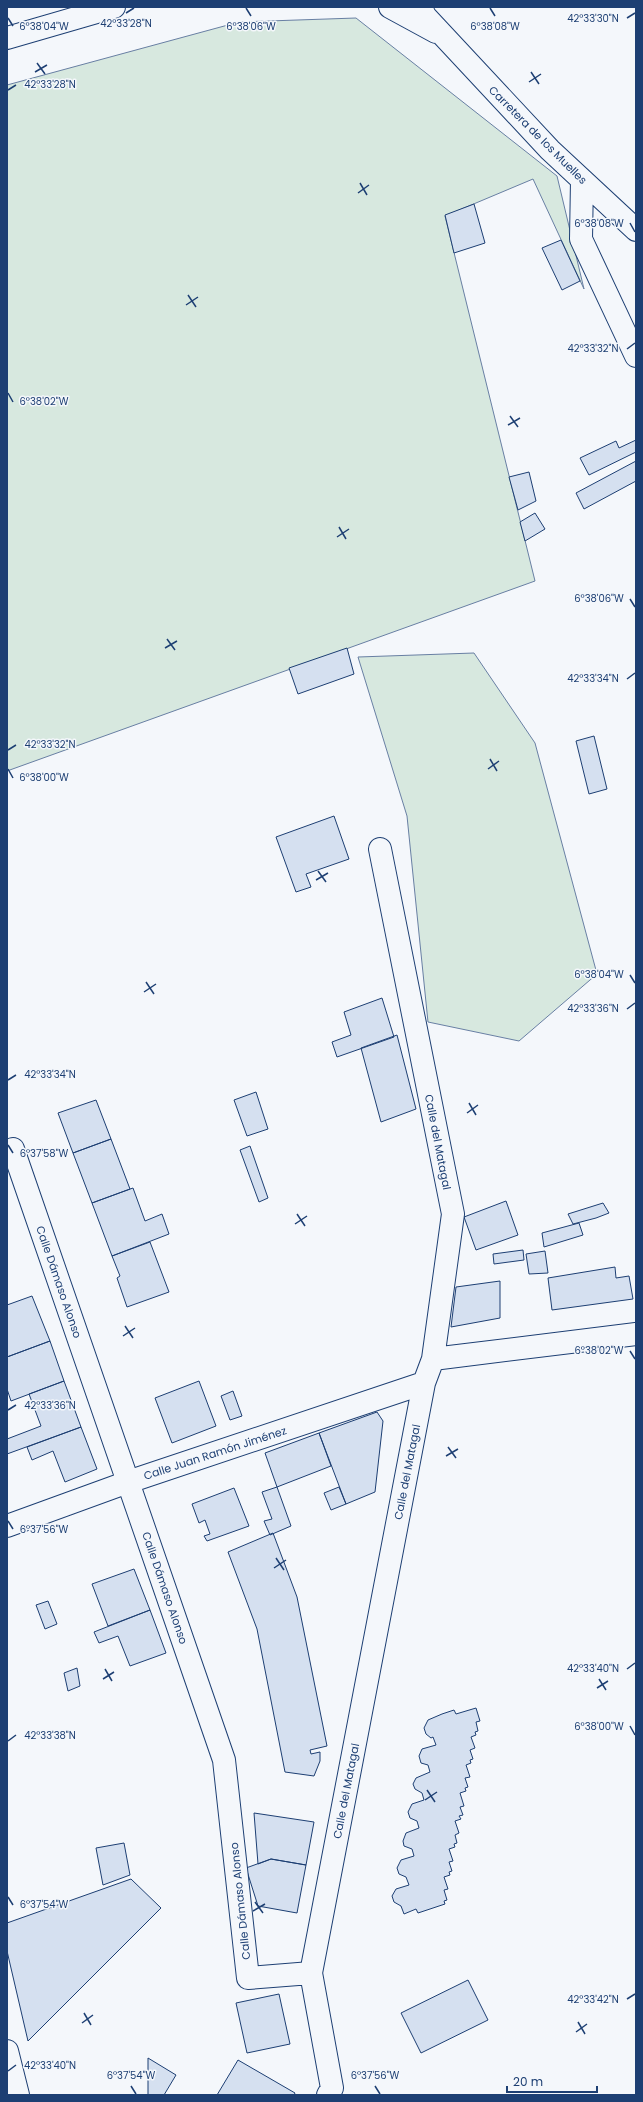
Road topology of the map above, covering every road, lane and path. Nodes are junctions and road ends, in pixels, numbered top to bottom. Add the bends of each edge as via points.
1 (114, 7) edge
2 (390, 7) edge
3 (421, 7) edge
4 (444, 36) junction
5 (7, 38) edge
6 (582, 180) junction
7 (636, 230) edge
8 (636, 356) edge
9 (380, 849) dead end
10 (13, 1149) dead end
11 (636, 1334) edge
12 (433, 1359) junction
13 (424, 1383) junction
14 (128, 1482) junction
15 (7, 1526) edge
16 (311, 1973) junction
17 (7, 2051) edge
18 (18, 2095) edge
19 (328, 2095) edge

1 - 5 street
2 - 4 street, Carretera de los Muelles
3 - 4 street, Carretera de los Muelles via 425,16
4 - 6 street, Carretera de los Muelles via 550,150
6 - 7 street, Carretera de los Muelles
6 - 8 street via 581,239
9 - 12 street, Calle del Matagal via 453,1214
10 - 14 street, Calle Dámaso Alonso
11 - 12 street
12 - 13 street, Calle del Matagal
13 - 14 street, Calle Juan Ramón Jiménez
13 - 16 street, Calle del Matagal
14 - 15 street, Calle Juan Ramón Jiménez
14 - 16 street, Calle Dámaso Alonso via 224,1760 248,1978
16 - 19 street, Calle del Matagal via 332,2088
17 - 18 street

